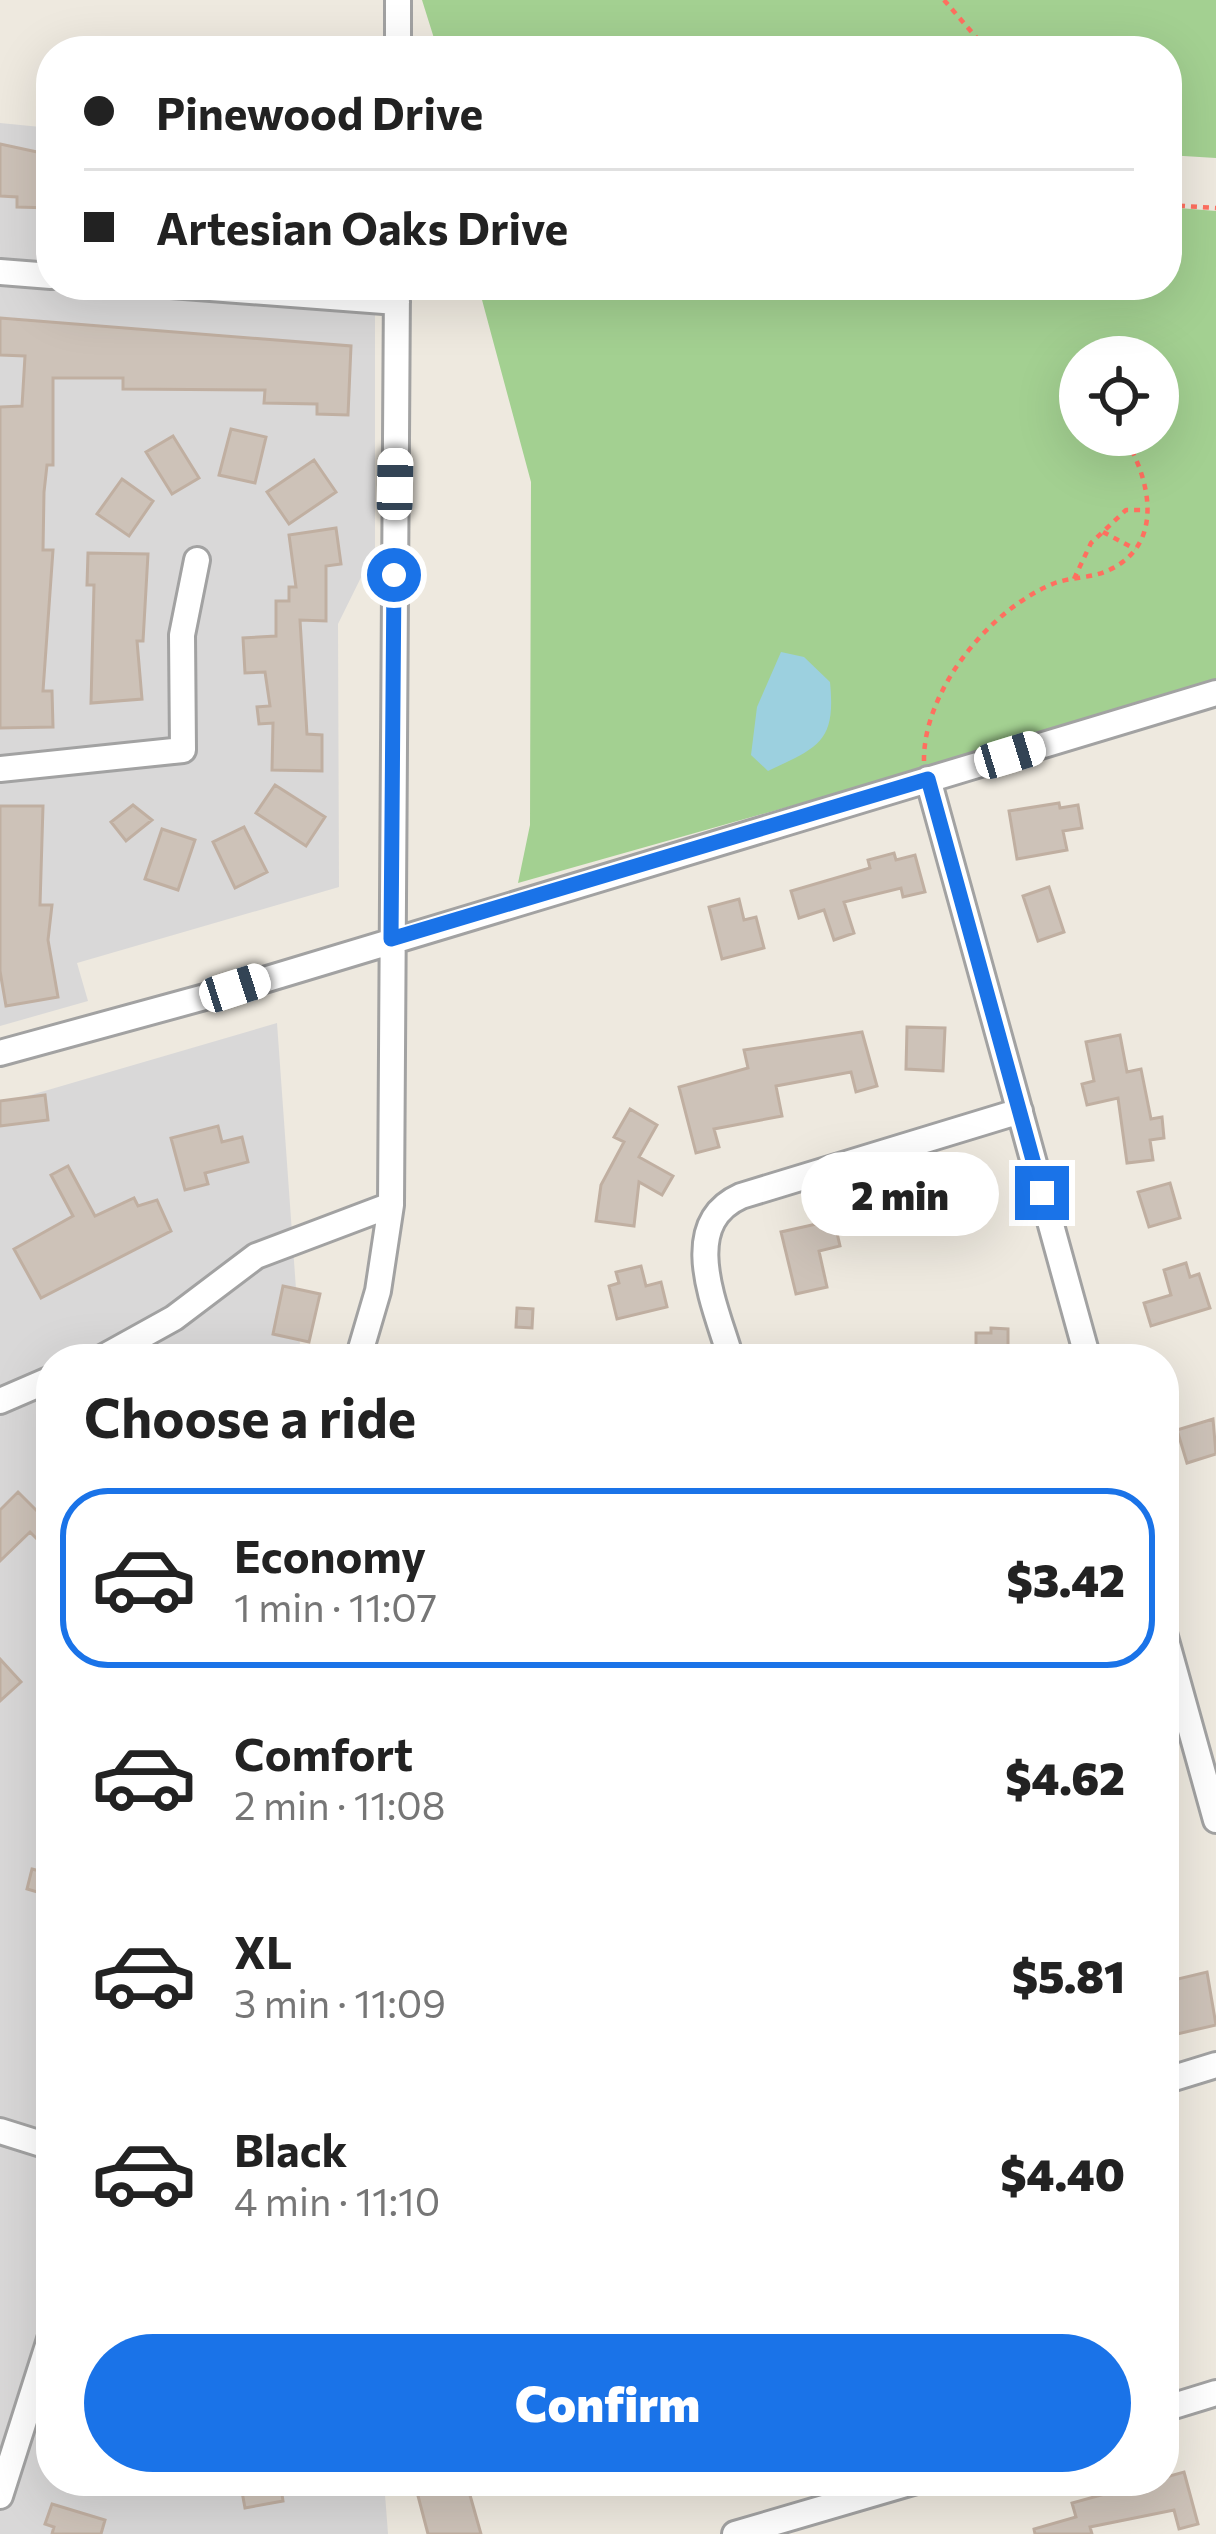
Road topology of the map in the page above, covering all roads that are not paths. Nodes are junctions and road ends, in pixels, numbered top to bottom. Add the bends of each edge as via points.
1 (398, 0) edge
2 (398, 36) edge
3 (0, 272) edge
4 (36, 275) edge
5 (397, 300) edge
6 (197, 560) dead end
7 (1216, 694) edge
8 (0, 769) edge
9 (928, 779) junction
10 (391, 939) junction
11 (0, 1053) edge
12 (1019, 1111) junction
13 (391, 1205) junction
14 (127, 1344) edge
15 (362, 1344) edge
16 (727, 1344) edge
17 (1084, 1344) edge
18 (36, 1385) edge
19 (0, 1401) edge
20 (1179, 1687) edge
21 (1216, 1820) edge
22 (1216, 2065) edge
23 (1179, 2076) edge
24 (0, 2131) edge
25 (36, 2142) edge
26 (36, 2383) edge
27 (1216, 2393) edge
28 (1179, 2404) edge
29 (0, 2496) edge
30 (865, 2496) edge
31 (736, 2534) edge

1 - 2 street
3 - 4 street
5 - 10 street
6 - 8 street via 182,635 183,750
7 - 9 street
9 - 10 street
9 - 12 street
10 - 11 street
10 - 13 street
12 - 16 street via 720,1209 704,1262
12 - 17 street
13 - 14 street via 256,1256
13 - 15 street
18 - 19 street
20 - 21 street
22 - 23 street
24 - 25 street
26 - 29 street
27 - 28 street
30 - 31 street

